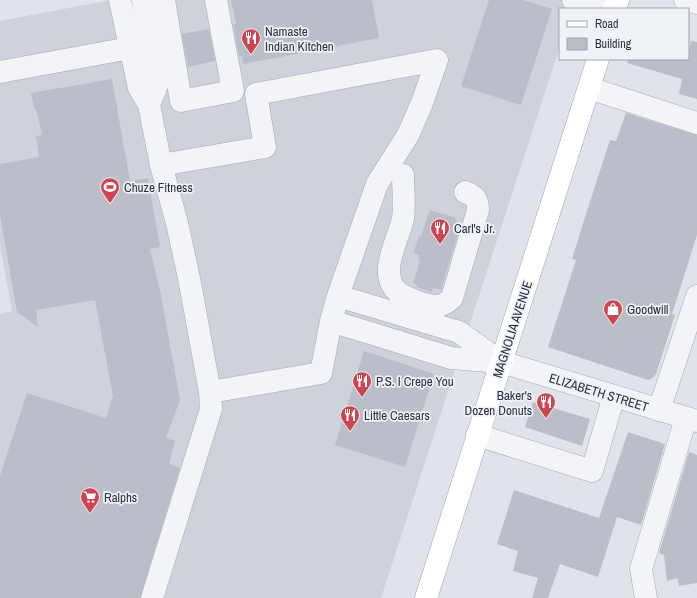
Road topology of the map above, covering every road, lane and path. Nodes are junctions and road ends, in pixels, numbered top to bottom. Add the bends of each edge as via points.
1 (120, 0) edge
2 (143, 0) edge
3 (164, 0) edge
4 (216, 0) edge
5 (573, 0) edge
6 (686, 0) edge
7 (697, 3) edge
8 (598, 8) edge
9 (130, 48) junction
10 (598, 60) edge
11 (0, 72) edge
12 (589, 88) junction
13 (149, 105) junction
14 (697, 123) edge
15 (161, 165) junction
16 (403, 175) dead end
17 (465, 192) dead end
18 (338, 296) junction
19 (697, 296) edge
20 (331, 321) junction
21 (501, 362) junction
22 (210, 392) junction
23 (614, 396) junction
24 (659, 410) junction
25 (692, 420) edge
26 (477, 435) junction
27 (152, 598) edge
28 (426, 598) edge
29 (646, 598) edge

1 - 9 street
2 - 13 street via 157,85
3 - 4 street via 181,101 233,91
5 - 8 street
6 - 7 street
9 - 11 street
9 - 13 street via 139,88
10 - 12 main road, MAGNOLIA AVENUE
12 - 14 street
12 - 21 main road, MAGNOLIA AVENUE
13 - 15 street
15 - 18 street via 265,148 256,94 437,60 408,135 377,184
15 - 22 street via 188,272
16 - 17 street via 402,219 389,275 398,293 403,297 428,305 442,306 452,298 478,210 477,200
18 - 20 street
18 - 21 street via 459,332
19 - 24 street
20 - 21 street via 451,358
20 - 22 street via 321,373
21 - 23 street, ELIZABETH STREET
21 - 26 main road, MAGNOLIA AVENUE
22 - 27 street via 209,419
23 - 24 street, ELIZABETH STREET
23 - 26 street via 592,470
24 - 25 street, ELIZABETH STREET
25 - 29 street via 641,569
26 - 28 main road, MAGNOLIA AVENUE

